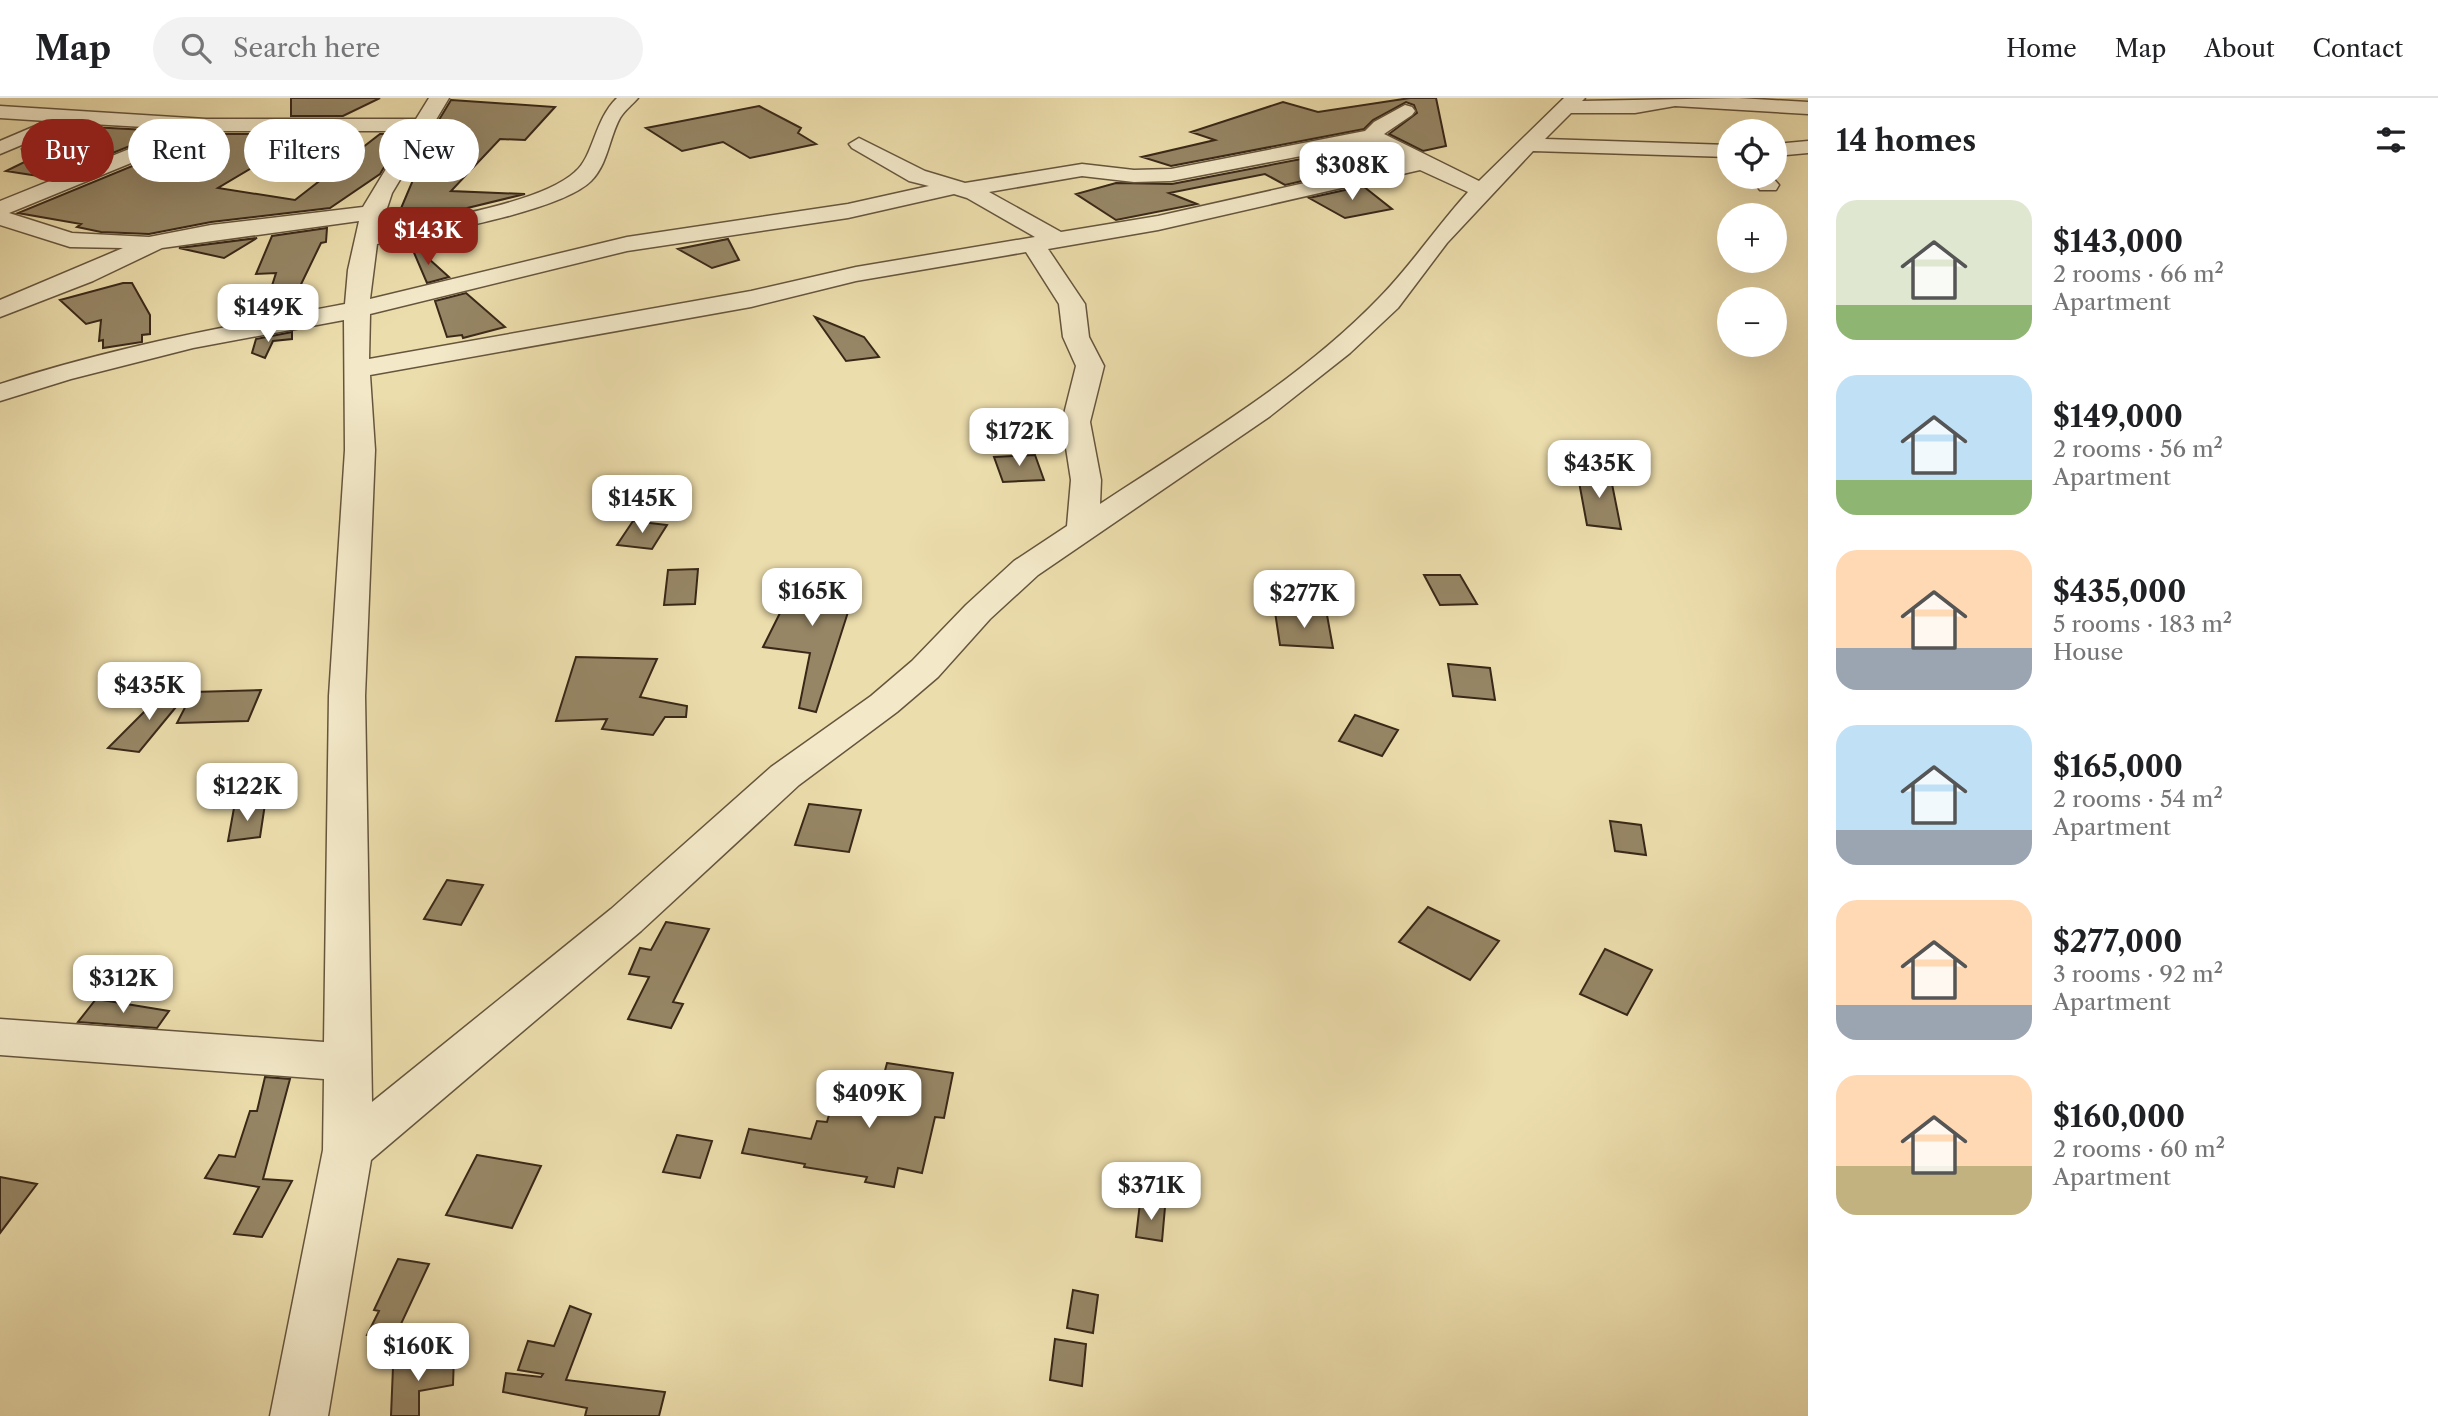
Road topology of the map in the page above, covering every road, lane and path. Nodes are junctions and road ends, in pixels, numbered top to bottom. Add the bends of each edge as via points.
1 (44, 98) edge
2 (628, 98) edge
3 (1569, 102) edge
4 (1734, 104) junction
5 (1808, 108) edge
6 (430, 111) edge
7 (7, 112) edge
8 (75, 116) junction
9 (128, 120) edge
10 (230, 124) edge
11 (1413, 133) edge
12 (1372, 136) junction
13 (1717, 139) edge
14 (859, 144) dead end
15 (1530, 145) junction
16 (0, 148) edge
17 (1808, 148) edge
18 (1787, 149) edge
19 (1717, 150) edge
20 (128, 159) edge
21 (961, 188) junction
22 (1482, 190) junction
23 (0, 209) edge
24 (0, 218) edge
25 (369, 226) junction
26 (1044, 241) junction
27 (156, 242) junction
28 (0, 309) edge
29 (356, 310) junction
30 (357, 369) junction
31 (5, 385) edge
32 (1083, 529) junction
33 (0, 1037) edge
34 (349, 1062) junction
35 (348, 1150) junction
36 (299, 1416) edge

1 - 7 street
2 - 25 street via 610,117 590,167 573,185 479,215
3 - 4 street via 1635,107 1675,100
3 - 15 street
4 - 5 street
4 - 13 street via 1693,118 1691,126
6 - 10 street
6 - 25 street via 392,171
7 - 8 street
8 - 9 street
8 - 16 street
11 - 12 street
11 - 12 street via 1374,131
11 - 22 street
11 - 26 street via 1158,223
12 - 21 street via 1171,175 1082,170
14 - 21 street via 917,176
15 - 19 street
15 - 22 street
17 - 18 street
20 - 23 street
21 - 26 street
21 - 29 street via 848,211 627,244
22 - 32 street via 1389,303 1341,347 1259,411
24 - 27 street via 70,240
25 - 27 street via 211,232
25 - 29 street
26 - 30 street
26 - 32 street via 1072,304 1076,337 1090,366 1076,422 1086,481
27 - 28 street
29 - 30 street
29 - 31 street via 192,340
30 - 34 street via 358,516 347,696
32 - 35 street via 1026,568 925,669 785,776 626,920
33 - 34 street
34 - 35 street
35 - 36 street

